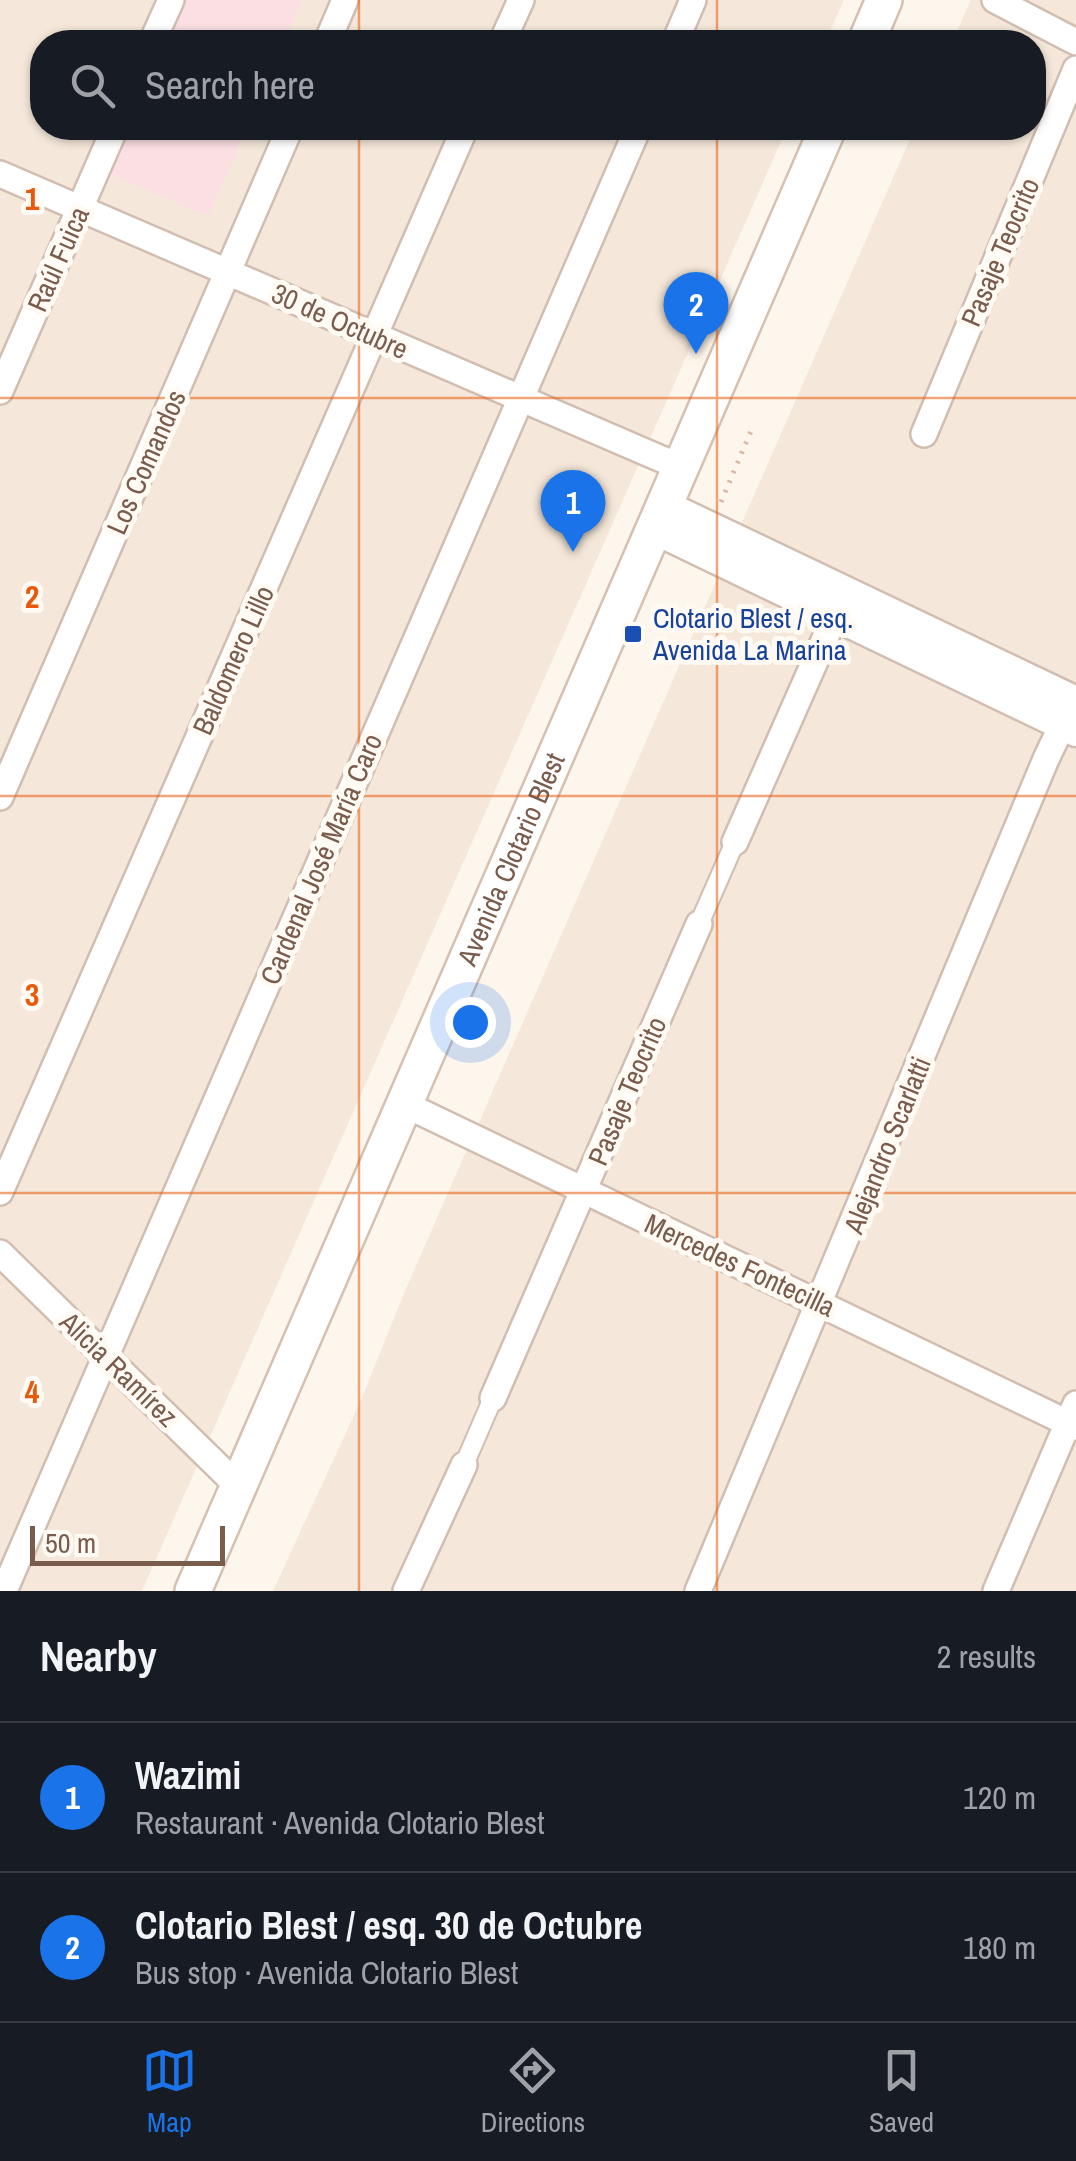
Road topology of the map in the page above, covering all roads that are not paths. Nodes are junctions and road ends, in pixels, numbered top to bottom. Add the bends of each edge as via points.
1 (171, 0) edge
2 (345, 0) edge
3 (521, 0) edge
4 (693, 0) edge
5 (884, 0) edge
6 (995, 0) edge
7 (157, 30) edge
8 (332, 30) edge
9 (507, 30) edge
10 (679, 30) edge
11 (871, 30) edge
12 (1076, 42) edge
13 (1076, 69) edge
14 (110, 140) edge
15 (285, 140) edge
16 (460, 140) edge
17 (633, 140) edge
18 (823, 140) edge
19 (0, 174) edge
20 (80, 208) junction
21 (228, 272) junction
22 (374, 336) junction
23 (0, 391) edge
24 (520, 399) junction
25 (924, 434) dead end
26 (680, 467) junction
27 (658, 516) junction
28 (841, 603) junction
29 (1073, 711) edge
30 (0, 797) edge
31 (734, 842) joint
32 (699, 924) joint
33 (404, 1104) junction
34 (584, 1191) junction
35 (0, 1192) edge
36 (0, 1253) edge
37 (821, 1303) junction
38 (106, 1356) junction
39 (493, 1398) joint
40 (1073, 1418) edge
41 (464, 1466) joint
42 (238, 1486) junction
43 (4, 1591) edge
44 (193, 1591) edge
45 (406, 1591) edge
46 (698, 1591) edge
47 (996, 1591) edge

1 - 7 street
2 - 8 street
3 - 9 street
4 - 10 street
5 - 11 main road
6 - 12 street
13 - 25 street, Pasaje Teocrito
14 - 20 street, Raúl Fuica
15 - 21 street, Los Comandos
16 - 22 street, Baldomero Lillo
17 - 24 street, Cardenal José María Caro
18 - 26 main road, Avenida Clotario Blest
19 - 20 street, 30 de Octubre
20 - 21 street, 30 de Octubre
20 - 23 street, Raúl Fuica
21 - 22 street, 30 de Octubre
21 - 30 street, Los Comandos
22 - 24 street, 30 de Octubre
22 - 35 street, Baldomero Lillo
24 - 26 street, 30 de Octubre
24 - 38 street, Cardenal José María Caro
26 - 27 main road, Avenida Clotario Blest
27 - 28 street
27 - 28 street via 711,527
27 - 33 main road, Avenida Clotario Blest
28 - 29 street
28 - 31 street, Pasaje Teocrito
29 - 37 street, Alejandro Scarlatti
31 - 32 street, Pasaje Teocrito
32 - 34 street, Pasaje Teocrito
33 - 34 street, Mercedes Fontecilla
33 - 42 main road, Avenida Clotario Blest
34 - 37 street, Mercedes Fontecilla
34 - 39 street, Pasaje Teocrito
36 - 38 street, Alicia Ramírez
37 - 40 street, Mercedes Fontecilla
37 - 46 street, Alejandro Scarlatti
38 - 42 street, Alicia Ramírez
38 - 43 street, Cardenal José María Caro
39 - 41 street, Pasaje Teocrito
40 - 47 street
41 - 45 street, Pasaje Teocrito
42 - 44 main road, Avenida Clotario Blest

